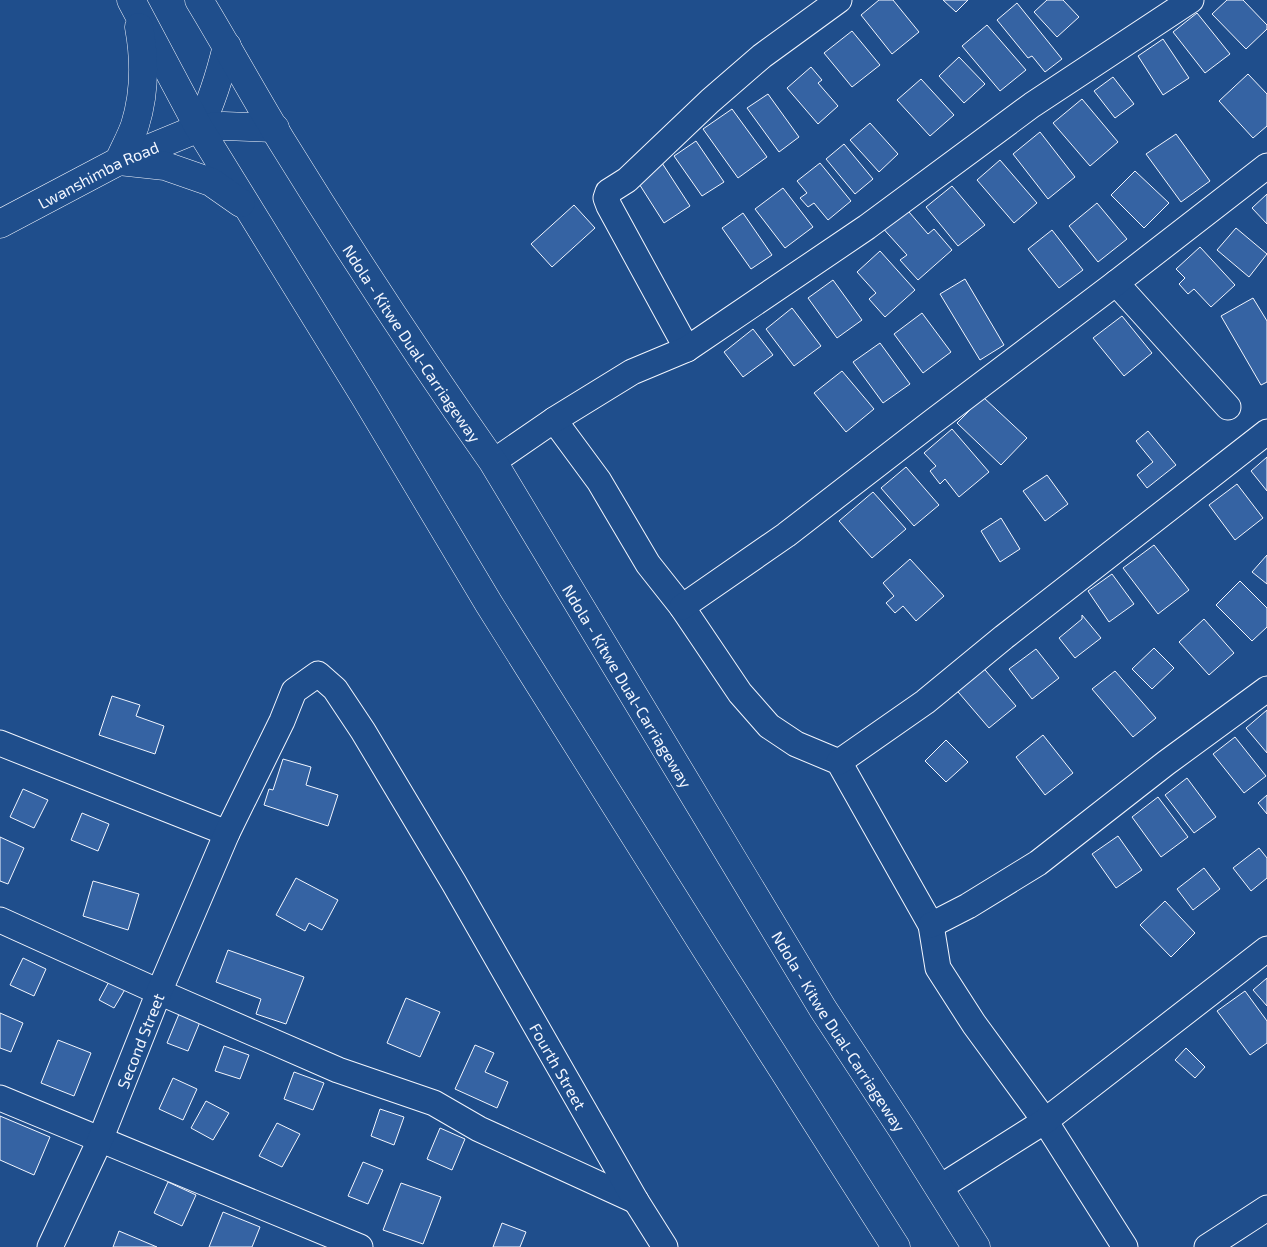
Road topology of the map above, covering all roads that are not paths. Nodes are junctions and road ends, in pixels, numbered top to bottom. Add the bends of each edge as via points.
1 (199, 0) edge
2 (839, 0) edge
3 (1190, 0) edge
4 (133, 4) edge
5 (227, 46) junction
6 (199, 128) junction
7 (275, 128) junction
8 (119, 161) junction
9 (1267, 166) edge
10 (248, 207) junction
11 (0, 224) edge
12 (1116, 283) junction
13 (687, 349) junction
14 (1228, 406) dead end
15 (554, 420) junction
16 (1267, 432) edge
17 (493, 462) junction
18 (682, 607) junction
19 (1267, 689) edge
20 (0, 743) edge
21 (839, 762) junction
22 (227, 833) junction
23 (454, 883) joint
24 (0, 920) edge
25 (931, 925) junction
26 (1267, 949) edge
27 (159, 992) junction
28 (0, 1098) edge
29 (1045, 1121) junction
30 (100, 1140) junction
31 (939, 1188) junction
32 (636, 1201) junction
33 (1267, 1208) edge
34 (50, 1247) edge
35 (360, 1247) edge
36 (665, 1247) edge
37 (896, 1247) edge
38 (976, 1247) edge
39 (1125, 1247) edge
40 (1207, 1247) edge

1 - 5 main road, Ndola - Kitwe Dual-Carriageway
2 - 13 street via 762,56 627,180 608,192 609,206
3 - 13 street via 1032,105 867,227
4 - 6 main road
4 - 8 main road via 143,48 143,87 135,125
5 - 6 main road via 210,106
5 - 7 main road, Ndola - Kitwe Dual-Carriageway
6 - 7 main road, Lwanshimba Road
6 - 8 main road, Lwanshimba Road
6 - 10 main road
7 - 17 main road, Ndola - Kitwe Dual-Carriageway via 433,377
8 - 10 main road via 165,166 211,182
8 - 11 main road, Lwanshimba Road
9 - 12 street
10 - 37 main road via 490,604
12 - 14 street
12 - 18 street via 786,535
13 - 15 street via 632,372
15 - 17 street
15 - 18 street via 599,481 648,564
16 - 21 street via 925,702
17 - 31 main road, Ndola - Kitwe Dual-Carriageway via 823,1009
18 - 21 street via 740,693 769,726 796,744
19 - 25 street via 1038,863
20 - 22 street
21 - 25 street
22 - 23 street, Second Street via 294,691 318,674 336,689
22 - 27 street, Second Street
23 - 32 street, Fourth Street
24 - 27 street
25 - 29 street via 938,968 974,1024
26 - 29 street
27 - 30 street, Second Street
27 - 32 street via 338,1070 434,1103 479,1129
28 - 30 street
29 - 31 street
29 - 39 street
30 - 34 street, Second Street
30 - 35 street
31 - 38 main road, Ndola - Kitwe Dual-Carriageway
32 - 36 street, Fourth Street
33 - 40 street

